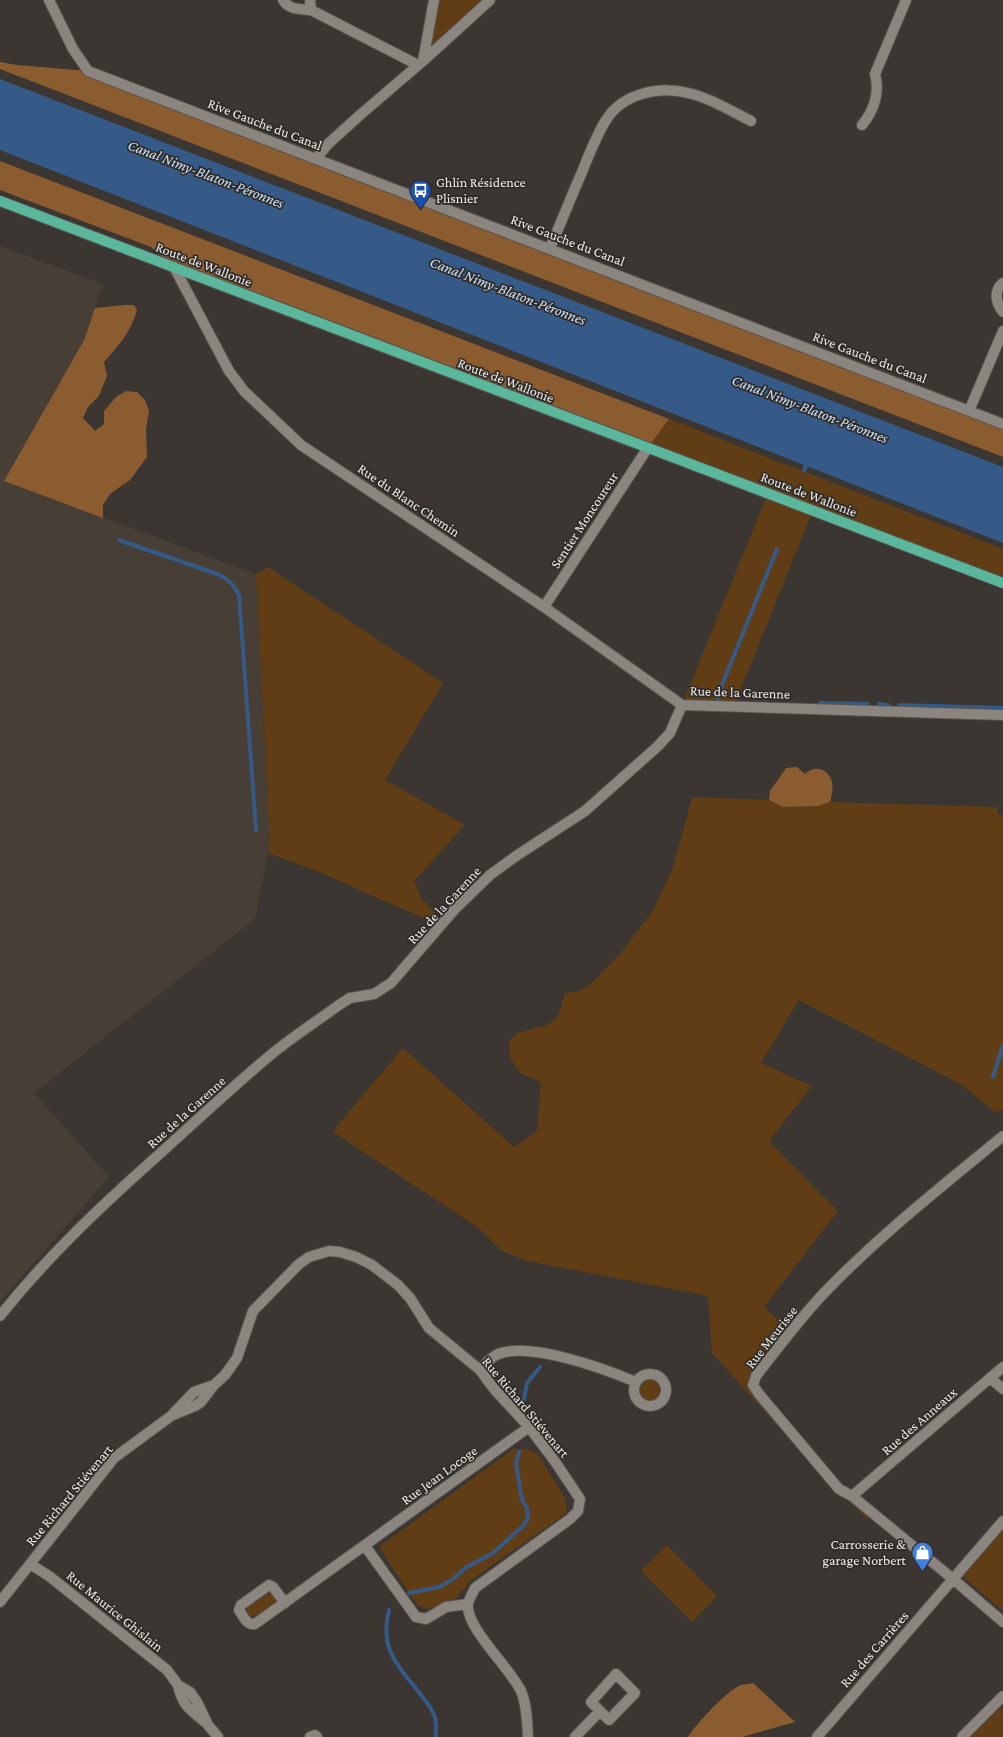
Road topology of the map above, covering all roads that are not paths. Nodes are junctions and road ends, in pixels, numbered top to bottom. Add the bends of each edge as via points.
1 (49, 0) edge
2 (283, 0) edge
3 (434, 0) edge
4 (490, 0) edge
5 (906, 0) edge
6 (311, 5) edge
7 (421, 63) junction
8 (751, 121) dead end
9 (862, 126) dead end
10 (316, 159) junction
11 (0, 201) edge
12 (550, 248) junction
13 (174, 267) junction
14 (1003, 283) edge
15 (1003, 312) edge
16 (1003, 331) edge
17 (969, 411) junction
18 (1003, 424) edge
19 (647, 449) junction
20 (1003, 583) edge
21 (544, 607) junction
22 (682, 705) junction
23 (1003, 715) edge
24 (1003, 1136) edge
25 (0, 1316) edge
26 (1003, 1367) edge
27 (480, 1370) junction
28 (990, 1378) junction
29 (636, 1382) dead end
30 (1003, 1389) edge
31 (529, 1427) junction
32 (852, 1496) junction
33 (1003, 1521) edge
34 (365, 1546) junction
35 (30, 1564) junction
36 (953, 1579) junction
37 (0, 1602) edge
38 (285, 1602) dead end
39 (468, 1604) junction
40 (1003, 1622) edge
41 (1003, 1696) edge
42 (600, 1711) junction
43 (218, 1737) edge
44 (310, 1737) edge
45 (318, 1737) edge
46 (528, 1737) edge
47 (574, 1737) edge
48 (816, 1737) edge
49 (962, 1737) edge

1 - 10 street, Rive Gauche du Canal via 73,49 88,71
2 - 6 street via 286,6 295,9
3 - 7 street
4 - 7 street
5 - 9 street via 875,74 878,85 876,100
6 - 7 street
7 - 10 street via 328,144
8 - 12 street via 701,96 687,92 660,90 631,98 606,119
10 - 12 street, Rive Gauche du Canal
11 - 13 main road, Route de Wallonie
12 - 17 street, Rive Gauche du Canal
13 - 19 main road, Route de Wallonie
13 - 21 street, Rue du Blanc Chemin via 229,371 244,391 270,417 301,445
14 - 15 street via 996,299
16 - 17 street
17 - 18 street, Rive Gauche du Canal
19 - 20 main road, Route de Wallonie
19 - 21 street, Sentier Moncoureur
21 - 22 street, Rue du Blanc Chemin
22 - 23 street, Rue de la Garenne
22 - 25 street, Rue de la Garenne via 670,733 657,747 585,811 490,875 454,910 391,983 374,994 350,998 339,1005 274,1053 202,1114 93,1214 35,1274
24 - 32 street, Rue Meurisse via 873,1246 825,1293 756,1376 753,1385 759,1394 839,1489
26 - 28 street, Rue des Anneaux
27 - 29 street via 488,1360 505,1352 530,1352 570,1359
27 - 31 street, Rue Richard Stiévenart
27 - 35 street, Rue Richard Stiévenart via 429,1328 410,1298 387,1275 356,1257 340,1252 329,1251 309,1257 253,1311 237,1358 225,1375 214,1385 194,1392 171,1416 114,1458
28 - 30 street
28 - 32 street, Rue des Anneaux
31 - 34 street, Rue Jean Locoge
31 - 39 street, Rue Richard Stiévenart via 578,1494 580,1507 570,1519 475,1588
32 - 36 street, Rue Meurisse
33 - 36 street, Rue des Carrières
34 - 38 street, Rue Jean Locoge
34 - 39 street via 416,1617 426,1619 446,1607
35 - 37 street, Rue Richard Stiévenart
35 - 43 street, Rue Maurice Ghislain via 50,1576 166,1670 178,1685 190,1692 208,1725
36 - 40 street, Rue Meurisse
36 - 48 street, Rue des Carrières
39 - 46 street via 470,1616 479,1632 521,1690
41 - 49 street
42 - 42 street via 591,1702 616,1674 635,1692 609,1720
42 - 47 street
44 - 45 street

